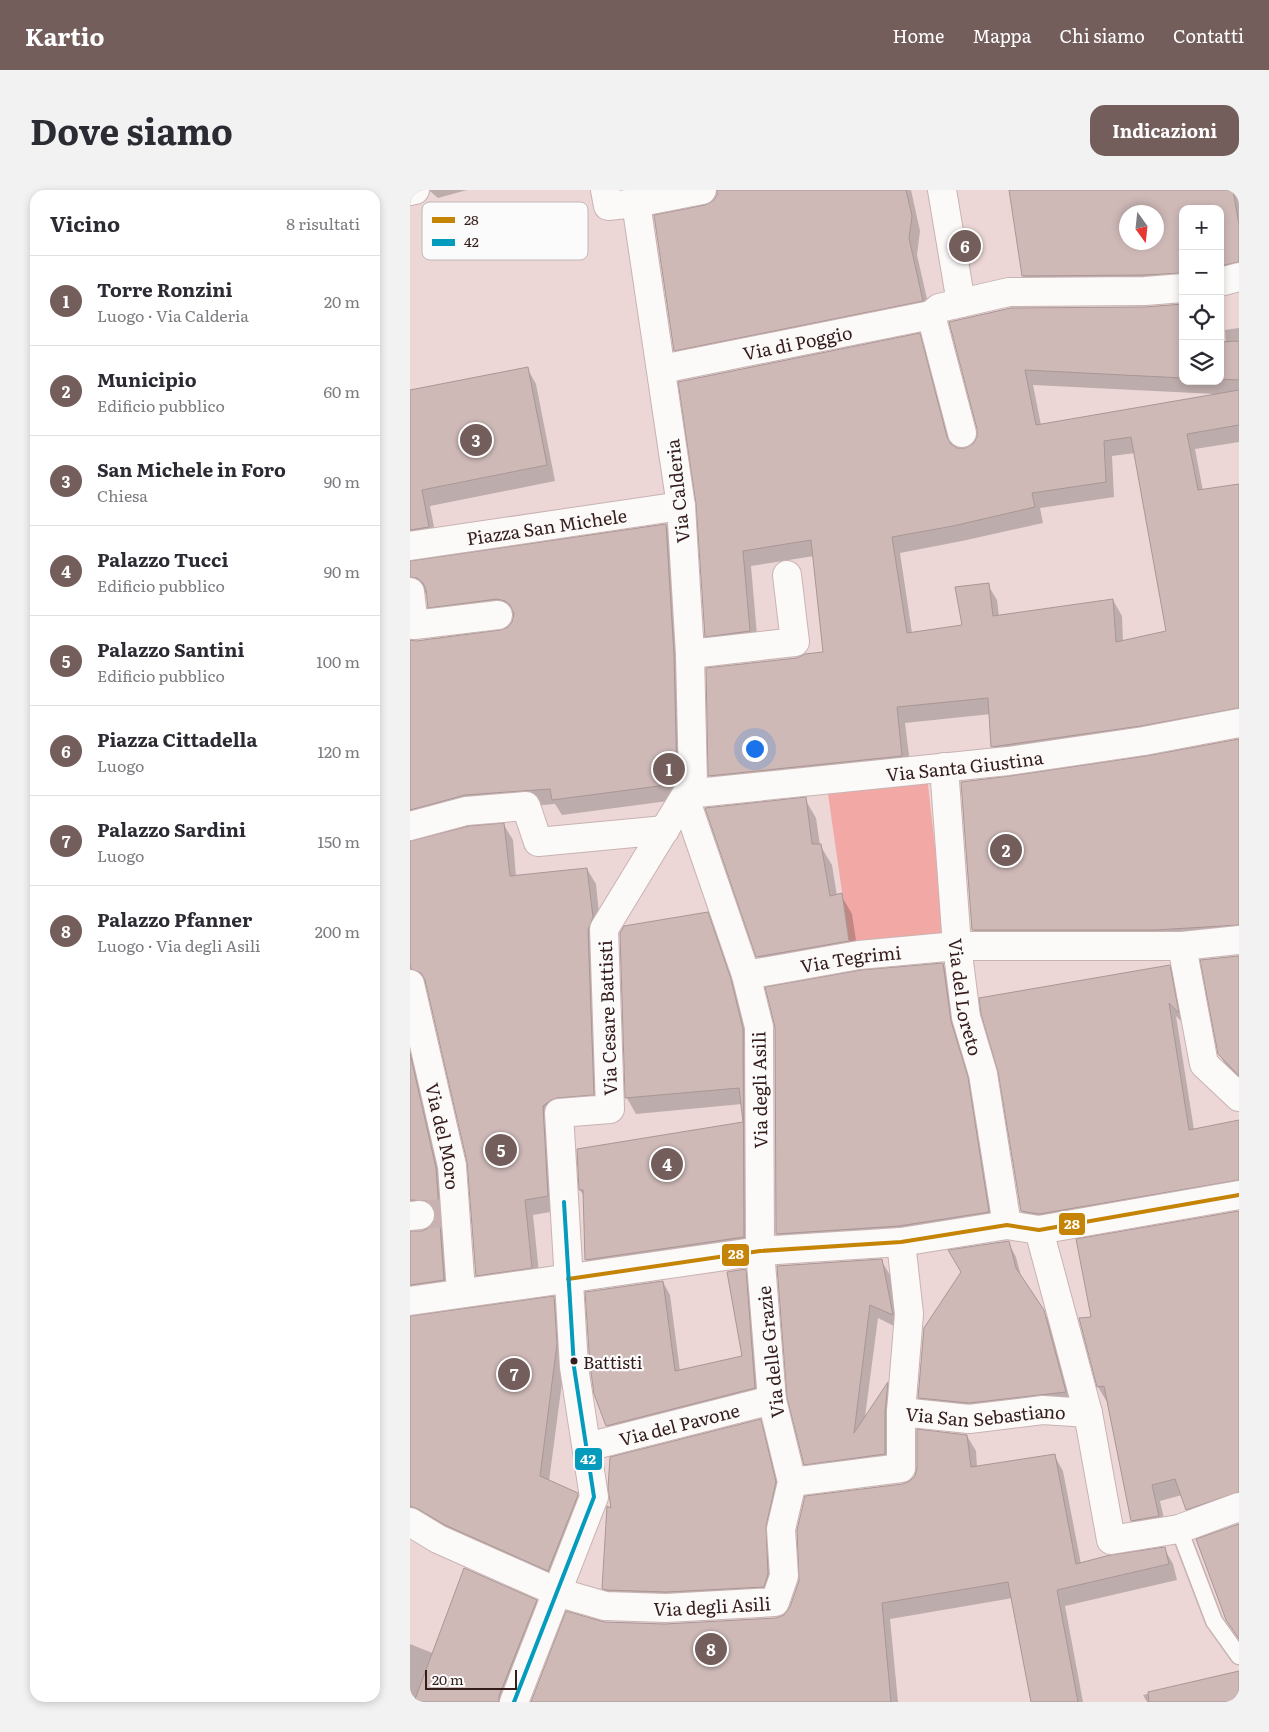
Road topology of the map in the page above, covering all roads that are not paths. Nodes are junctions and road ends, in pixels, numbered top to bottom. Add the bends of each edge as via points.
1 (415, 190) edge
2 (605, 190) edge
3 (699, 190) edge
4 (942, 190) edge
5 (410, 191) edge
6 (636, 203) junction
7 (1239, 277) edge
8 (1224, 281) edge
9 (1179, 288) edge
10 (961, 304) junction
11 (932, 315) junction
12 (662, 370) junction
13 (962, 433) dead end
14 (681, 506) junction
15 (410, 546) edge
16 (787, 575) dead end
17 (410, 592) edge
18 (498, 615) dead end
19 (690, 654) junction
20 (1239, 723) edge
21 (944, 767) junction
22 (688, 792) junction
23 (410, 826) edge
24 (665, 830) junction
25 (1239, 940) edge
26 (957, 946) junction
27 (1182, 946) junction
28 (746, 974) junction
29 (412, 1001) edge
30 (1239, 1097) edge
31 (1239, 1195) edge
32 (1007, 1224) junction
33 (1039, 1230) junction
34 (901, 1242) junction
35 (760, 1250) junction
36 (568, 1279) junction
37 (461, 1292) junction
38 (410, 1301) edge
39 (772, 1400) junction
40 (901, 1412) junction
41 (1088, 1413) junction
42 (587, 1447) junction
43 (792, 1482) junction
44 (1239, 1507) edge
45 (410, 1522) edge
46 (1179, 1529) junction
47 (557, 1592) junction
48 (1239, 1656) edge
49 (514, 1702) edge

1 - 5 street
2 - 6 street via 608,206
3 - 6 street
4 - 10 street
6 - 12 street, Via Calderia
7 - 8 street
9 - 10 street, Via di Poggio via 1009,292
10 - 11 street, Via di Poggio via 939,308
11 - 12 street, Via di Poggio
11 - 13 street
12 - 14 street, Via Calderia
14 - 15 street, Piazza San Michele
14 - 19 street, Via Calderia
16 - 19 street via 794,642
17 - 18 street via 414,625
19 - 22 street, Via Calderia
20 - 21 street, Via Santa Giustina via 1144,741
21 - 22 street, Via Santa Giustina
21 - 26 street, Via del Loreto
22 - 24 street
22 - 28 street, Via degli Asili via 721,904
23 - 24 street via 466,811 526,806 538,842
24 - 36 street, Via Cesare Battisti via 604,929 610,1109 559,1113
25 - 27 street, Via Tegrimi
26 - 27 street, Via Tegrimi
26 - 28 street, Via Tegrimi via 859,955
26 - 32 street, Via del Loreto via 966,1017 983,1074
27 - 30 street via 1204,1064
28 - 35 street, Via degli Asili via 759,1027
29 - 37 street, Via del Moro via 452,1166 452,1213
31 - 33 street
32 - 33 street
32 - 34 street
33 - 41 street
34 - 35 street
34 - 40 street via 910,1314
35 - 36 street
35 - 39 street, Via delle Grazie
36 - 37 street
36 - 42 street, Via Cesare Battisti via 574,1366
37 - 38 street
39 - 42 street, Via del Pavone
39 - 43 street, Via delle Grazie
40 - 41 street, Via San Sebastiano via 969,1419 1043,1410
40 - 43 street, Via San Sebastiano via 901,1468
41 - 46 street via 1112,1547
42 - 47 street, Via Cesare Battisti via 594,1497
43 - 47 street, Via degli Asili via 781,1529 784,1576 775,1602 666,1608 605,1606
44 - 46 street
45 - 47 street
46 - 48 lane via 1214,1621
47 - 49 street, Via Cesare Battisti

